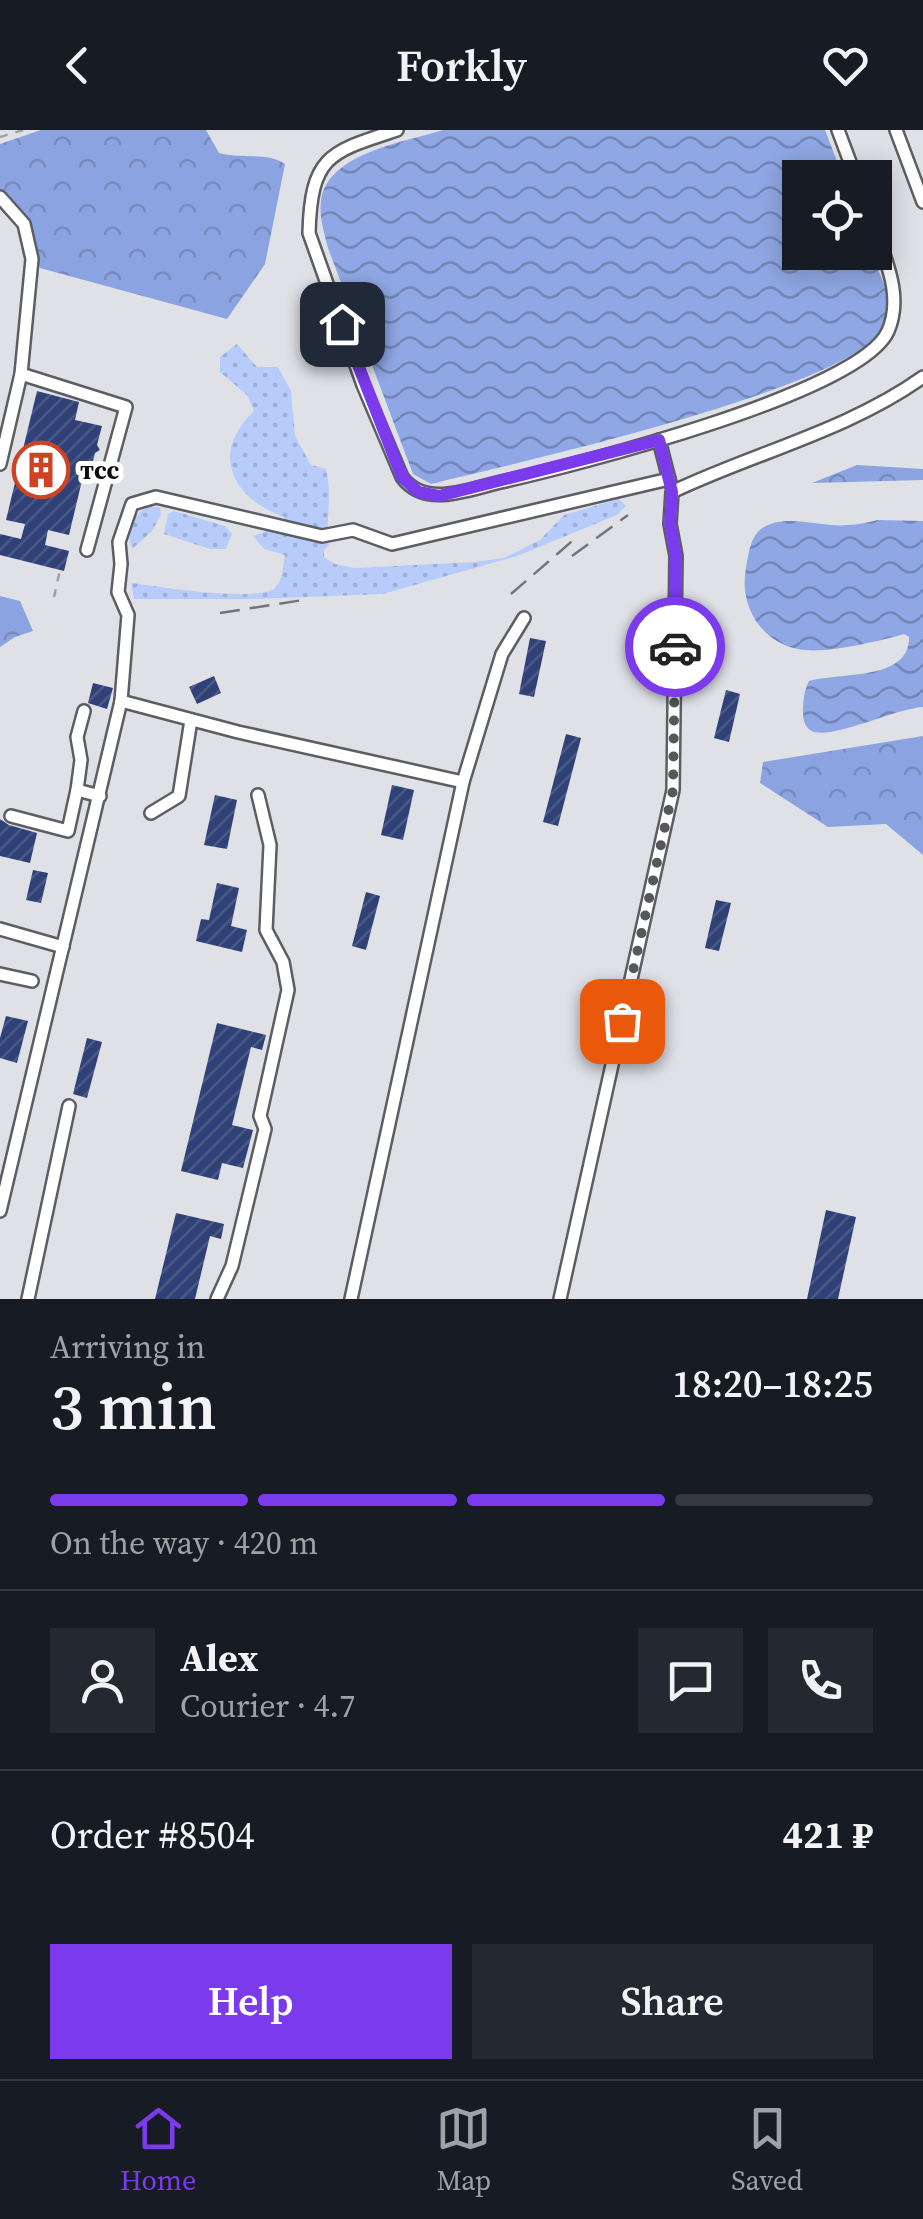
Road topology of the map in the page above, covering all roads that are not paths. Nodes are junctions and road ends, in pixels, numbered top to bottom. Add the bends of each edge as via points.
1 (397, 130) edge
2 (838, 130) edge
3 (896, 130) edge
4 (849, 160) edge
5 (0, 198) edge
6 (923, 202) edge
7 (889, 270) edge
8 (21, 374) junction
9 (923, 376) edge
10 (659, 440) junction
11 (0, 464) edge
12 (671, 485) junction
13 (87, 550) dead end
14 (524, 618) dead end
15 (120, 702) junction
16 (84, 711) dead end
17 (192, 720) junction
18 (463, 782) junction
19 (77, 790) junction
20 (258, 794) dead end
21 (100, 796) junction
22 (151, 814) dead end
23 (11, 816) dead end
24 (0, 929) edge
25 (63, 947) junction
26 (0, 974) edge
27 (32, 980) dead end
28 (69, 1106) dead end
29 (0, 1211) edge
30 (28, 1299) edge
31 (216, 1299) edge
32 (351, 1299) edge
33 (560, 1299) edge

1 - 10 lane via 328,158 310,207 310,233 363,385 408,486 439,496
2 - 4 lane
3 - 6 lane
5 - 8 lane via 24,224 32,259
7 - 10 lane via 894,312 888,334 858,364 800,392
8 - 11 lane
8 - 13 lane via 126,407
9 - 12 lane via 856,414
10 - 12 lane
12 - 15 lane via 392,544 353,530 322,536 156,497 132,504 119,542 118,592 128,615
12 - 33 lane via 673,790
14 - 18 lane via 502,654
15 - 17 lane
15 - 21 lane
16 - 19 lane
17 - 18 lane
17 - 22 lane via 179,796
18 - 32 lane
19 - 21 lane
19 - 23 lane via 68,830
20 - 31 lane via 270,844 266,930 284,962 288,990 260,1116 265,1129 232,1266
21 - 25 lane
24 - 25 lane
25 - 29 lane
26 - 27 lane
28 - 30 lane

